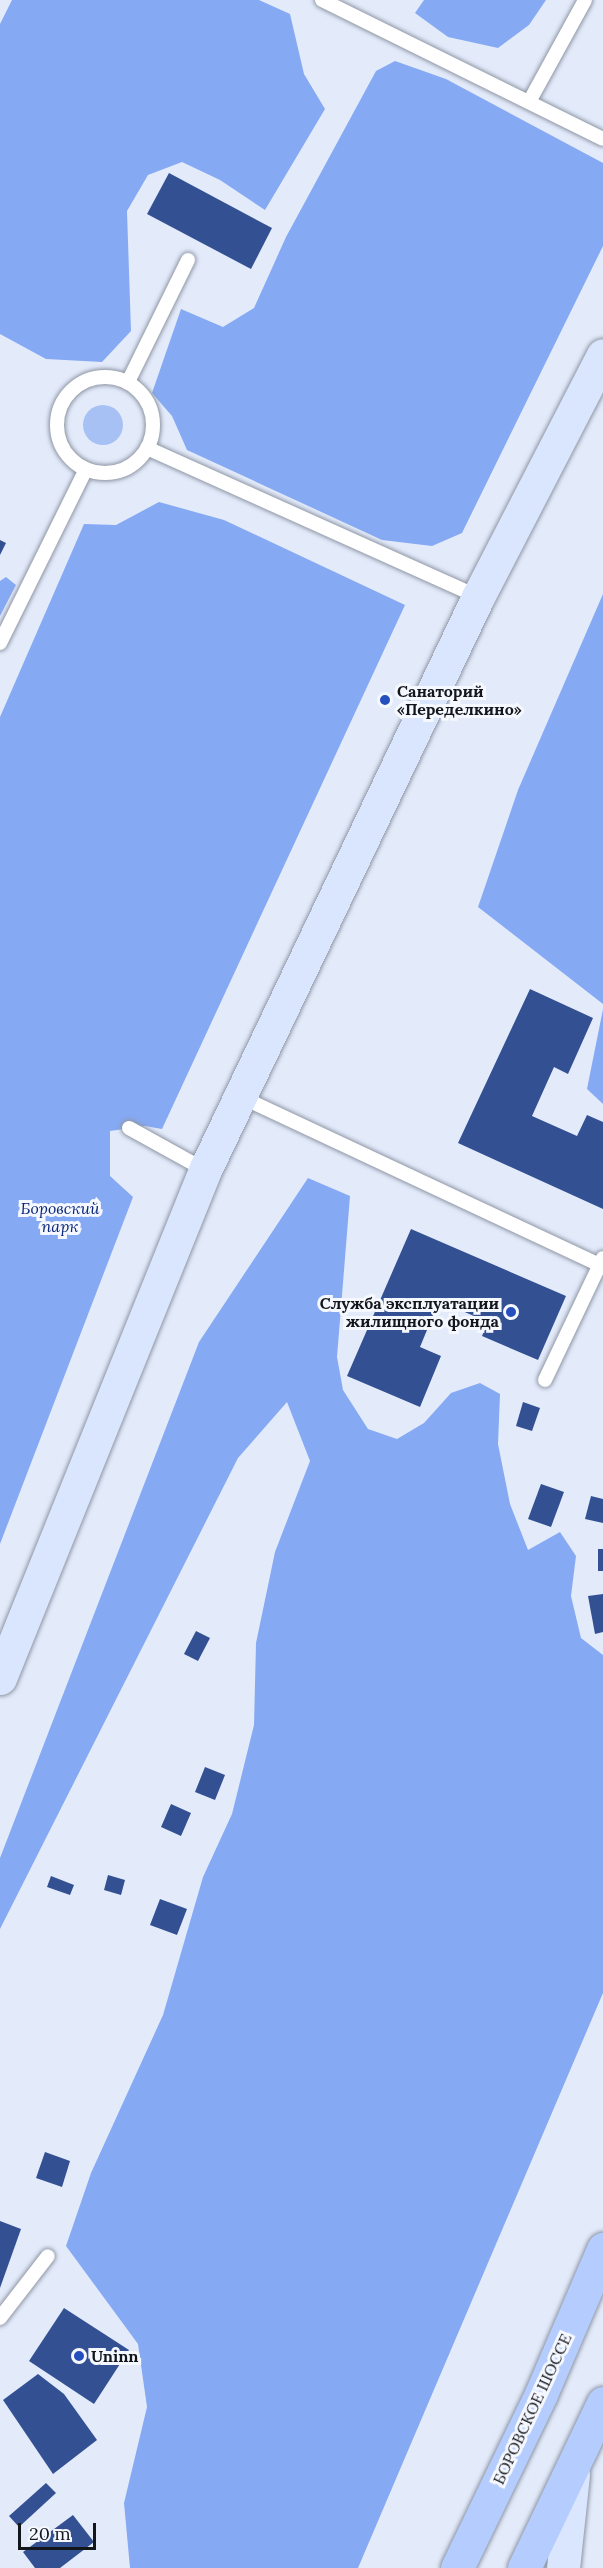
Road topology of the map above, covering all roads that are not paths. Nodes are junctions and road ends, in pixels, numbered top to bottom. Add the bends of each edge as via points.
1 (322, 0) edge
2 (585, 0) edge
3 (343, 5) edge
4 (529, 102) junction
5 (603, 139) edge
6 (188, 260) dead end
7 (603, 355) edge
8 (128, 382) junction
9 (147, 448) junction
10 (86, 469) junction
11 (478, 597) junction
12 (0, 643) edge
13 (239, 1096) junction
14 (129, 1128) dead end
15 (205, 1170) junction
16 (601, 1262) edge
17 (545, 1380) dead end
18 (0, 1678) edge
19 (603, 2249) edge
20 (48, 2256) dead end
21 (0, 2318) edge
22 (603, 2403) edge
23 (574, 2467) junction
24 (457, 2568) edge
25 (524, 2568) edge
26 (563, 2568) edge

1 - 3 lane
2 - 4 lane
3 - 4 lane
4 - 5 lane
6 - 8 lane
7 - 11 street
8 - 9 lane via 148,402 153,417
8 - 10 lane via 110,376 94,377 79,384 59,408 59,440 66,454
9 - 10 lane via 124,469 108,473
9 - 11 lane
10 - 12 lane
11 - 13 street
13 - 15 street
13 - 16 lane
14 - 15 lane
15 - 18 street
16 - 17 lane
19 - 24 main road, БОРОВСКОЕ ШОССЕ via 541,2394
20 - 21 lane
22 - 23 main road
23 - 25 main road
23 - 26 street

